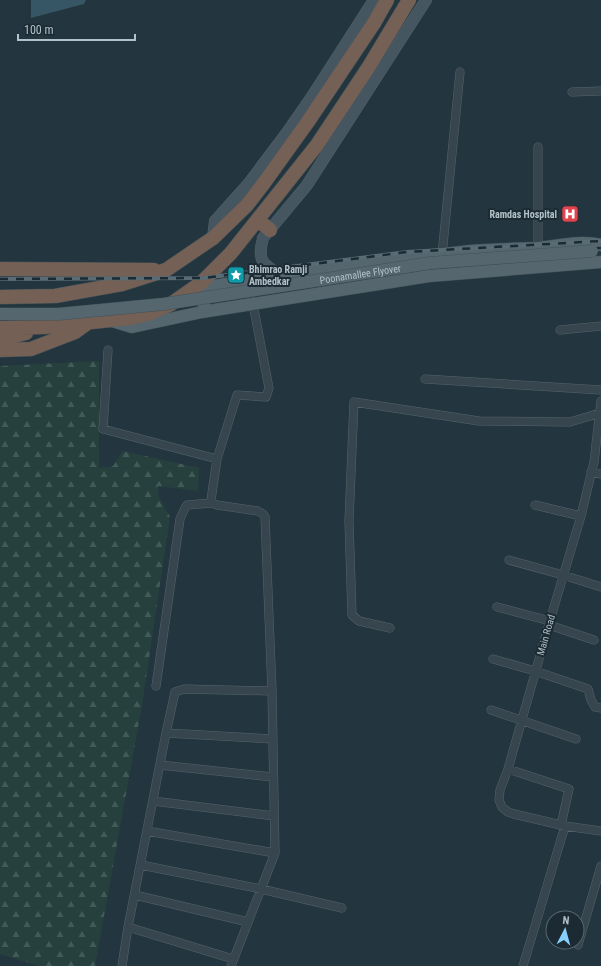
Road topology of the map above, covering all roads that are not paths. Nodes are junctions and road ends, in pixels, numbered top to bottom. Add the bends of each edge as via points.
1 (410, 0) edge
2 (426, 0) edge
3 (378, 4) edge
4 (401, 26) junction
5 (460, 72) dead end
6 (601, 91) edge
7 (572, 92) dead end
8 (538, 147) dead end
9 (258, 220) junction
10 (270, 230) junction
11 (538, 248) junction
12 (598, 248) edge
13 (442, 254) junction
14 (601, 262) edge
15 (0, 268) edge
16 (166, 270) junction
17 (281, 275) junction
18 (0, 297) edge
19 (253, 304) junction
20 (205, 312) junction
21 (0, 314) edge
22 (107, 320) junction
23 (88, 323) junction
24 (601, 326) edge
25 (44, 327) junction
26 (0, 328) edge
27 (560, 330) dead end
28 (0, 339) edge
29 (0, 350) edge
30 (108, 350) dead end
31 (425, 379) dead end
32 (601, 390) edge
33 (601, 401) edge
34 (600, 416) edge
35 (598, 446) edge
36 (217, 459) junction
37 (591, 472) junction
38 (601, 474) edge
39 (212, 504) junction
40 (535, 505) dead end
41 (581, 516) junction
42 (509, 560) dead end
43 (563, 575) junction
44 (601, 587) edge
45 (497, 607) dead end
46 (549, 623) junction
47 (390, 628) dead end
48 (594, 640) dead end
49 (493, 659) dead end
50 (535, 671) junction
51 (156, 686) dead end
52 (272, 690) junction
53 (601, 708) edge
54 (491, 710) dead end
55 (521, 720) junction
56 (166, 733) junction
57 (273, 739) junction
58 (576, 739) dead end
59 (160, 765) junction
60 (508, 769) junction
61 (273, 777) junction
62 (153, 801) junction
63 (274, 816) junction
64 (563, 825) junction
65 (147, 831) junction
66 (601, 831) edge
67 (274, 853) junction
68 (141, 865) junction
69 (601, 866) edge
70 (261, 889) junction
71 (135, 895) junction
72 (342, 908) dead end
73 (585, 921) edge
74 (248, 922) junction
75 (128, 927) junction
76 (232, 962) edge
77 (122, 966) edge
78 (523, 966) edge

1 - 4 highway
2 - 4 street
3 - 4 street
3 - 16 highway via 374,23 312,117 247,205 213,238
4 - 9 highway via 368,68 317,144
4 - 10 street via 307,185
5 - 13 street
6 - 7 street
8 - 11 street
9 - 10 highway
9 - 22 highway via 218,267 201,283 171,304 148,314
10 - 17 street via 263,238 260,258 269,269
11 - 12 main road via 578,244
11 - 13 main road
12 - 21 main road, Poonamallee Flyover, bridge via 430,263 164,304 59,314
13 - 17 main road
14 - 19 main road via 429,276
15 - 16 highway
16 - 18 highway via 93,290 55,296
17 - 20 main road via 215,286 203,294
19 - 20 main road
19 - 36 street via 269,388 266,397 237,395
20 - 22 main road via 132,327
22 - 23 highway
23 - 25 highway
23 - 29 highway via 75,332 31,349
24 - 27 street
25 - 26 highway
25 - 28 highway
30 - 36 street via 103,429
31 - 32 street
33 - 34 street, Main Road
34 - 35 street, Main Road
34 - 47 street via 570,422 479,421 354,402 349,521 352,615 359,621
35 - 37 street, Main Road
36 - 39 street
37 - 38 street
37 - 41 street, Main Road
39 - 51 street via 187,505 180,519
39 - 52 street via 258,511 265,517
40 - 41 street
41 - 43 street, Main Road
42 - 43 street
43 - 44 street
43 - 46 street, Main Road
45 - 46 street
46 - 48 street
46 - 50 street, Main Road
49 - 50 street
50 - 53 street via 588,689 595,707
50 - 55 street, Main Road
52 - 56 street via 184,689 175,692
52 - 57 street
54 - 55 street
55 - 58 street
55 - 60 street, Main Road
56 - 57 street
56 - 59 street
57 - 61 street
59 - 61 street
59 - 62 street
60 - 64 street via 569,789
60 - 64 street, Main Road via 500,790 499,800 502,807 514,814
61 - 63 street
62 - 63 street
62 - 65 street
63 - 67 street
64 - 66 street
64 - 78 street
65 - 67 street
65 - 68 street
67 - 70 street
68 - 70 street
68 - 71 street
69 - 73 street
70 - 72 street
70 - 74 street
71 - 74 street
71 - 75 street
74 - 76 street
75 - 76 street
75 - 77 street

